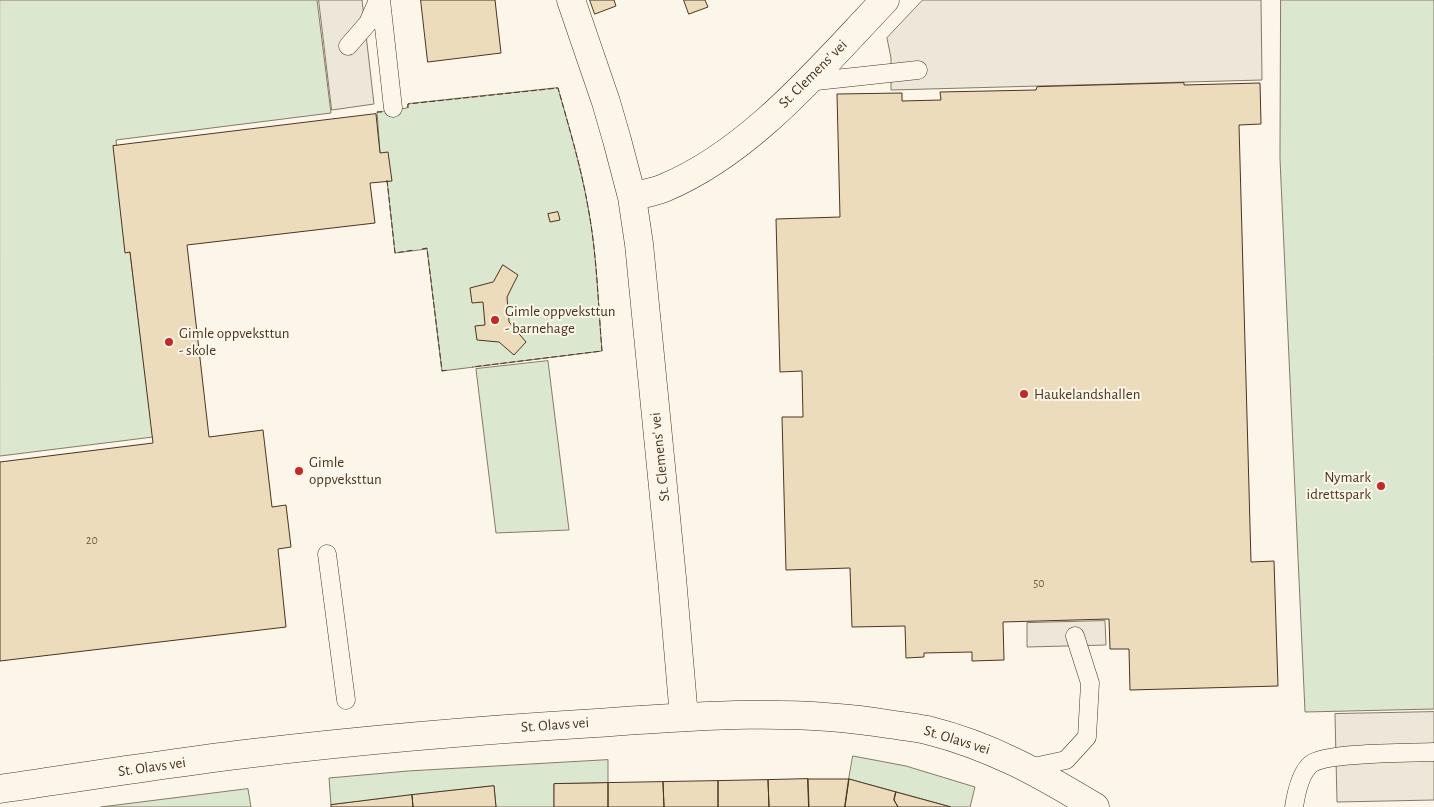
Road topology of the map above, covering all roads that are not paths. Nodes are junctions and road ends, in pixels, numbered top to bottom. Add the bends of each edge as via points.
1 (379, 0) edge
2 (571, 0) edge
3 (885, 0) edge
4 (348, 46) dead end
5 (918, 70) dead end
6 (807, 82) junction
7 (393, 108) dead end
8 (632, 197) junction
9 (327, 554) dead end
10 (1075, 636) dead end
11 (346, 700) dead end
12 (684, 717) junction
13 (1434, 752) edge
14 (1029, 768) junction
15 (0, 789) edge
16 (1095, 807) edge
17 (1294, 807) edge

1 - 4 lane via 368,23
1 - 7 lane
2 - 8 street, St. Clemens' vei via 606,102
3 - 6 street, St. Clemens' vei
5 - 6 lane
6 - 8 street, St. Clemens' vei via 755,132 713,162 664,188
8 - 12 street, St. Clemens' vei
9 - 11 lane
10 - 14 lane via 1090,683 1087,737 1066,760
12 - 14 street, St. Olavs vei via 804,714 869,720 962,740
12 - 15 street, St. Olavs vei via 494,729 244,754
13 - 17 lane via 1334,756 1311,764 1299,783
14 - 16 street, St. Olavs vei

